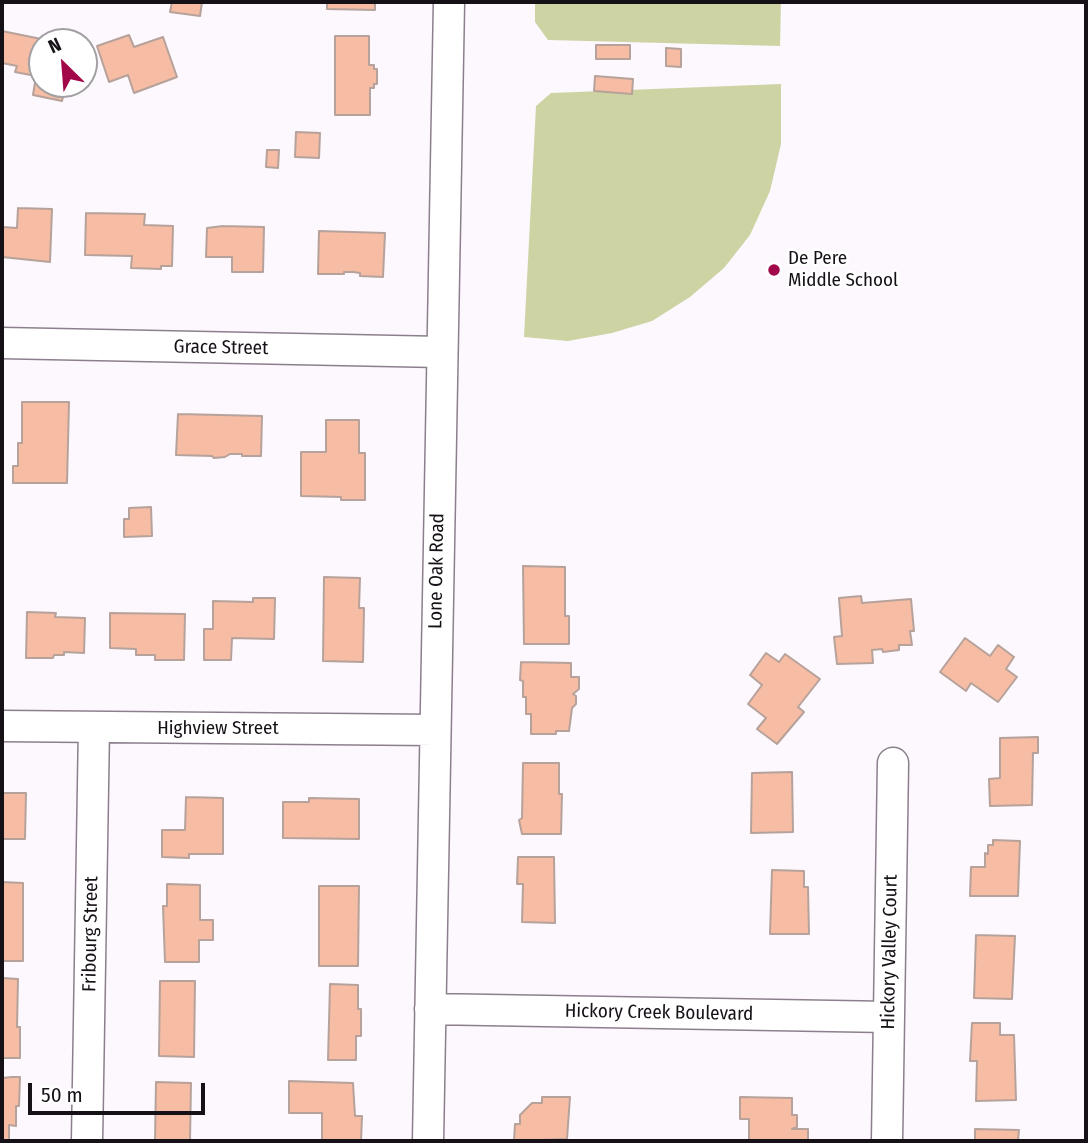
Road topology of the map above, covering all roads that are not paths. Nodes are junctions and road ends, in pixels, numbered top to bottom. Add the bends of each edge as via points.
1 (449, 2) edge
2 (2, 344) edge
3 (441, 352) junction
4 (2, 726) edge
5 (94, 727) junction
6 (435, 730) junction
7 (893, 763) dead end
8 (430, 1009) junction
9 (889, 1017) junction
10 (87, 1141) edge
11 (428, 1141) edge
12 (887, 1141) edge

1 - 3 street, Lone Oak Road
2 - 3 street, Grace Street
3 - 6 street, Lone Oak Road
4 - 5 street, Highview Street
5 - 6 street, Highview Street
5 - 10 street, Fribourg Street
6 - 8 street, Lone Oak Road
7 - 9 street, Hickory Valley Court
8 - 9 street, Hickory Creek Boulevard
8 - 11 street, Lone Oak Road
9 - 12 street, Hickory Valley Court

